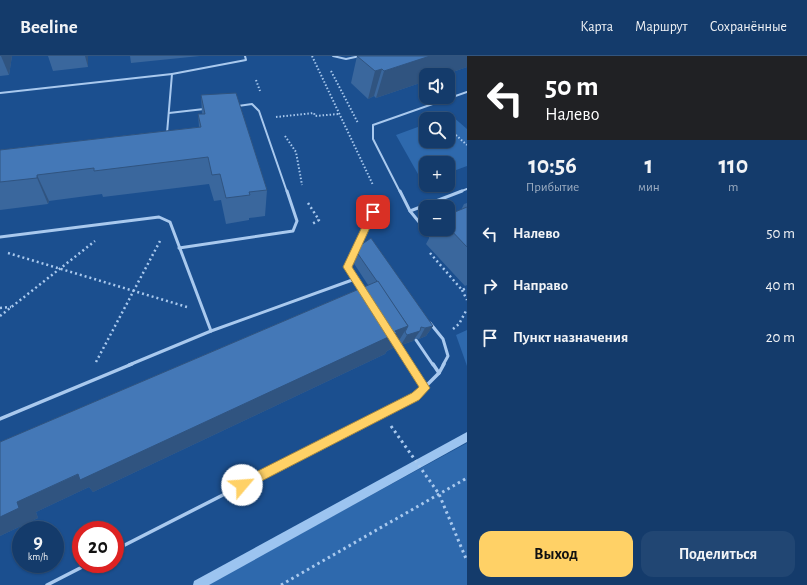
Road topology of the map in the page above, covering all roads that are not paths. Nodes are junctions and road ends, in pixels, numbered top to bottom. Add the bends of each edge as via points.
1 (245, 56) edge
2 (333, 56) edge
3 (360, 56) edge
4 (172, 74) junction
5 (467, 92) edge
6 (0, 93) edge
7 (237, 106) edge
8 (208, 109) edge
9 (169, 113) junction
10 (167, 137) edge
11 (467, 189) edge
12 (380, 198) road end
13 (410, 211) junction
14 (0, 237) edge
15 (434, 241) dead end
16 (179, 248) junction
17 (355, 279) junction
18 (364, 292) edge
19 (427, 318) edge
20 (211, 331) junction
21 (394, 339) edge
22 (416, 340) edge
23 (439, 373) junction
24 (425, 388) junction
25 (0, 418) edge
26 (124, 545) edge
27 (72, 572) edge
28 (47, 585) edge

1 - 4 lane via 246,60
2 - 3 lane via 349,59
4 - 6 lane
4 - 9 lane
5 - 13 lane via 373,124 373,139
7 - 16 lane via 252,104 260,111 297,221 293,231
8 - 9 lane
9 - 10 lane
11 - 13 lane
12 - 17 lane via 347,267
13 - 15 lane
14 - 16 lane via 159,217 170,222
16 - 20 lane
17 - 18 lane
17 - 20 lane
19 - 23 lane via 443,339 448,356
20 - 25 lane
21 - 24 lane
22 - 23 lane
23 - 24 lane
24 - 26 lane via 415,397
27 - 28 lane

